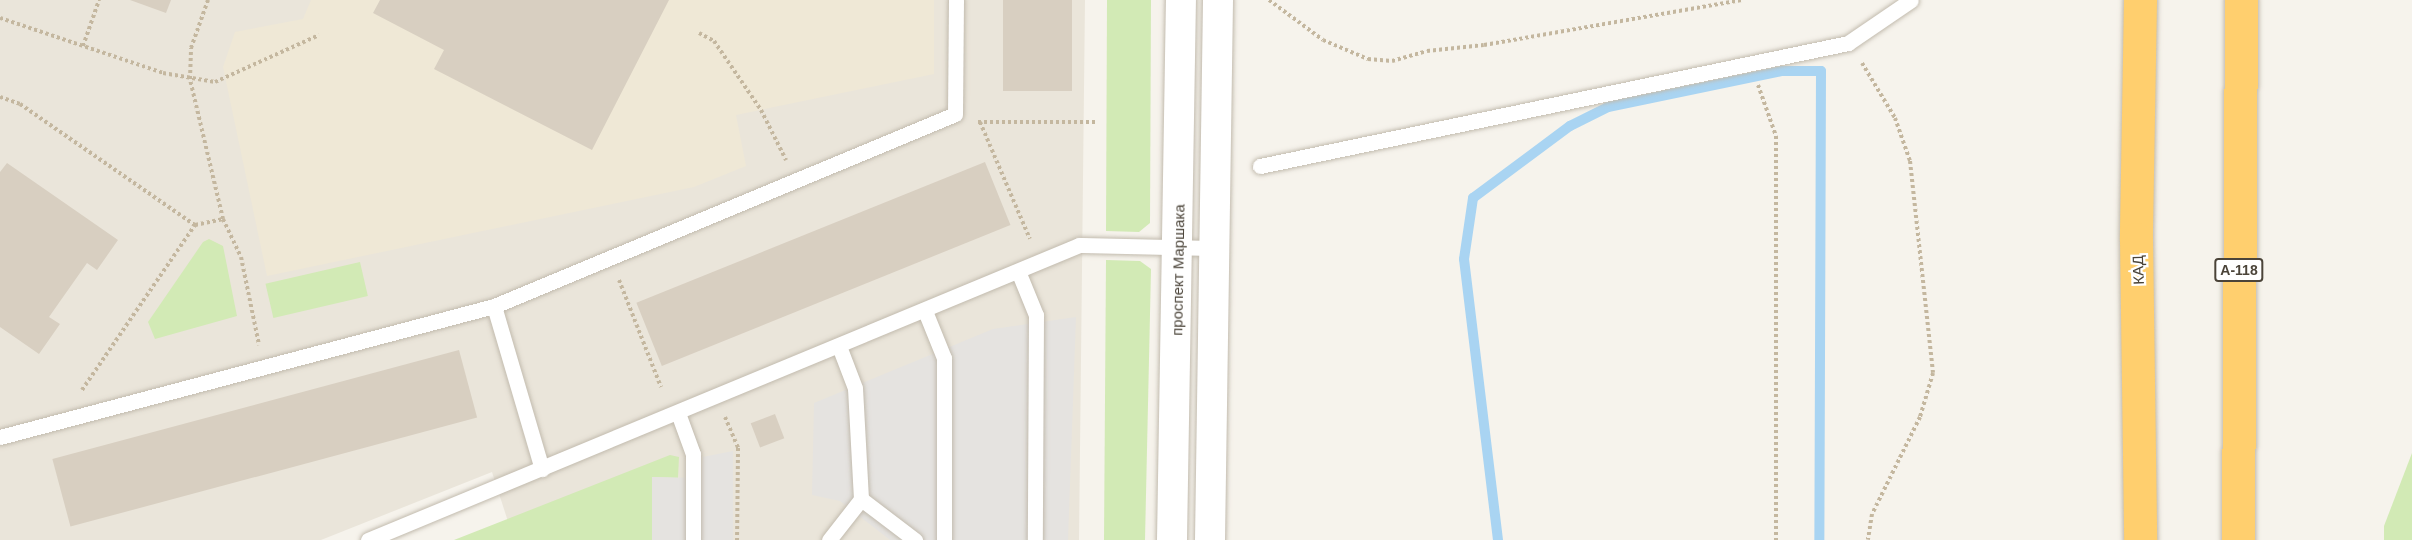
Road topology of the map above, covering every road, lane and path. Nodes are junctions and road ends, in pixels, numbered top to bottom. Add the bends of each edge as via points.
1 (99, 0) edge
2 (208, 0) edge
3 (956, 0) edge
4 (1181, 0) edge
5 (1218, 0) edge
6 (1269, 0) edge
7 (1743, 0) edge
8 (1911, 0) edge
9 (2140, 0) edge
10 (2241, 0) edge
11 (0, 18) edge
12 (699, 33) dead end
13 (319, 35) dead end
14 (1848, 43) junction
15 (82, 46) junction
16 (1750, 62) junction
17 (190, 80) junction
18 (0, 97) edge
19 (955, 114) junction
20 (980, 122) junction
21 (1098, 122) dead end
22 (1260, 166) dead end
23 (796, 179) junction
24 (223, 219) junction
25 (195, 225) junction
26 (1030, 239) dead end
27 (1179, 247) junction
28 (1215, 248) junction
29 (610, 257) junction
30 (1018, 272) junction
31 (494, 306) junction
32 (926, 311) junction
33 (839, 346) junction
34 (264, 370) junction
35 (661, 387) dead end
36 (716, 397) junction
37 (678, 412) junction
38 (61, 420) junction
39 (0, 437) edge
40 (542, 468) junction
41 (861, 500) junction
42 (369, 540) edge
43 (693, 540) edge
44 (737, 540) edge
45 (829, 540) edge
46 (915, 540) edge
47 (944, 540) edge
48 (1035, 540) edge
49 (1172, 540) edge
50 (1210, 540) edge
51 (1776, 540) edge
52 (1868, 540) edge
53 (2140, 540) edge
54 (2238, 540) edge

1 - 15 path
2 - 17 path via 191,48
3 - 19 lane
4 - 27 street, проспект Маршака
5 - 28 street
6 - 7 path via 1323,40 1368,59 1392,61 1427,51 1496,44
8 - 14 lane
9 - 53 highway, КАД via 2136,238
10 - 54 highway, А-118
11 - 15 path
12 - 23 path via 714,41 761,110
13 - 17 path via 215,82
14 - 16 lane
14 - 52 path via 1895,118 1910,161 1932,346 1933,373 1920,417 1872,514
15 - 17 path
16 - 22 lane
16 - 51 path via 1776,136
17 - 24 path
18 - 25 path via 20,104
19 - 20 path
19 - 23 lane
20 - 21 path
20 - 26 path
23 - 29 lane
24 - 25 path
24 - 34 path via 241,257
25 - 38 path
27 - 28 lane
27 - 30 lane via 1079,245
27 - 49 street, проспект Маршака
28 - 50 street
29 - 31 lane
29 - 35 path
30 - 32 lane
30 - 48 lane via 1036,315
31 - 34 lane
31 - 40 lane
32 - 33 lane
32 - 47 lane via 944,358
33 - 36 lane
33 - 41 lane via 855,388
34 - 38 lane
36 - 37 lane
36 - 44 path via 738,448
37 - 40 lane
37 - 43 lane via 693,454
38 - 39 lane
40 - 42 lane
41 - 45 lane
41 - 46 lane

